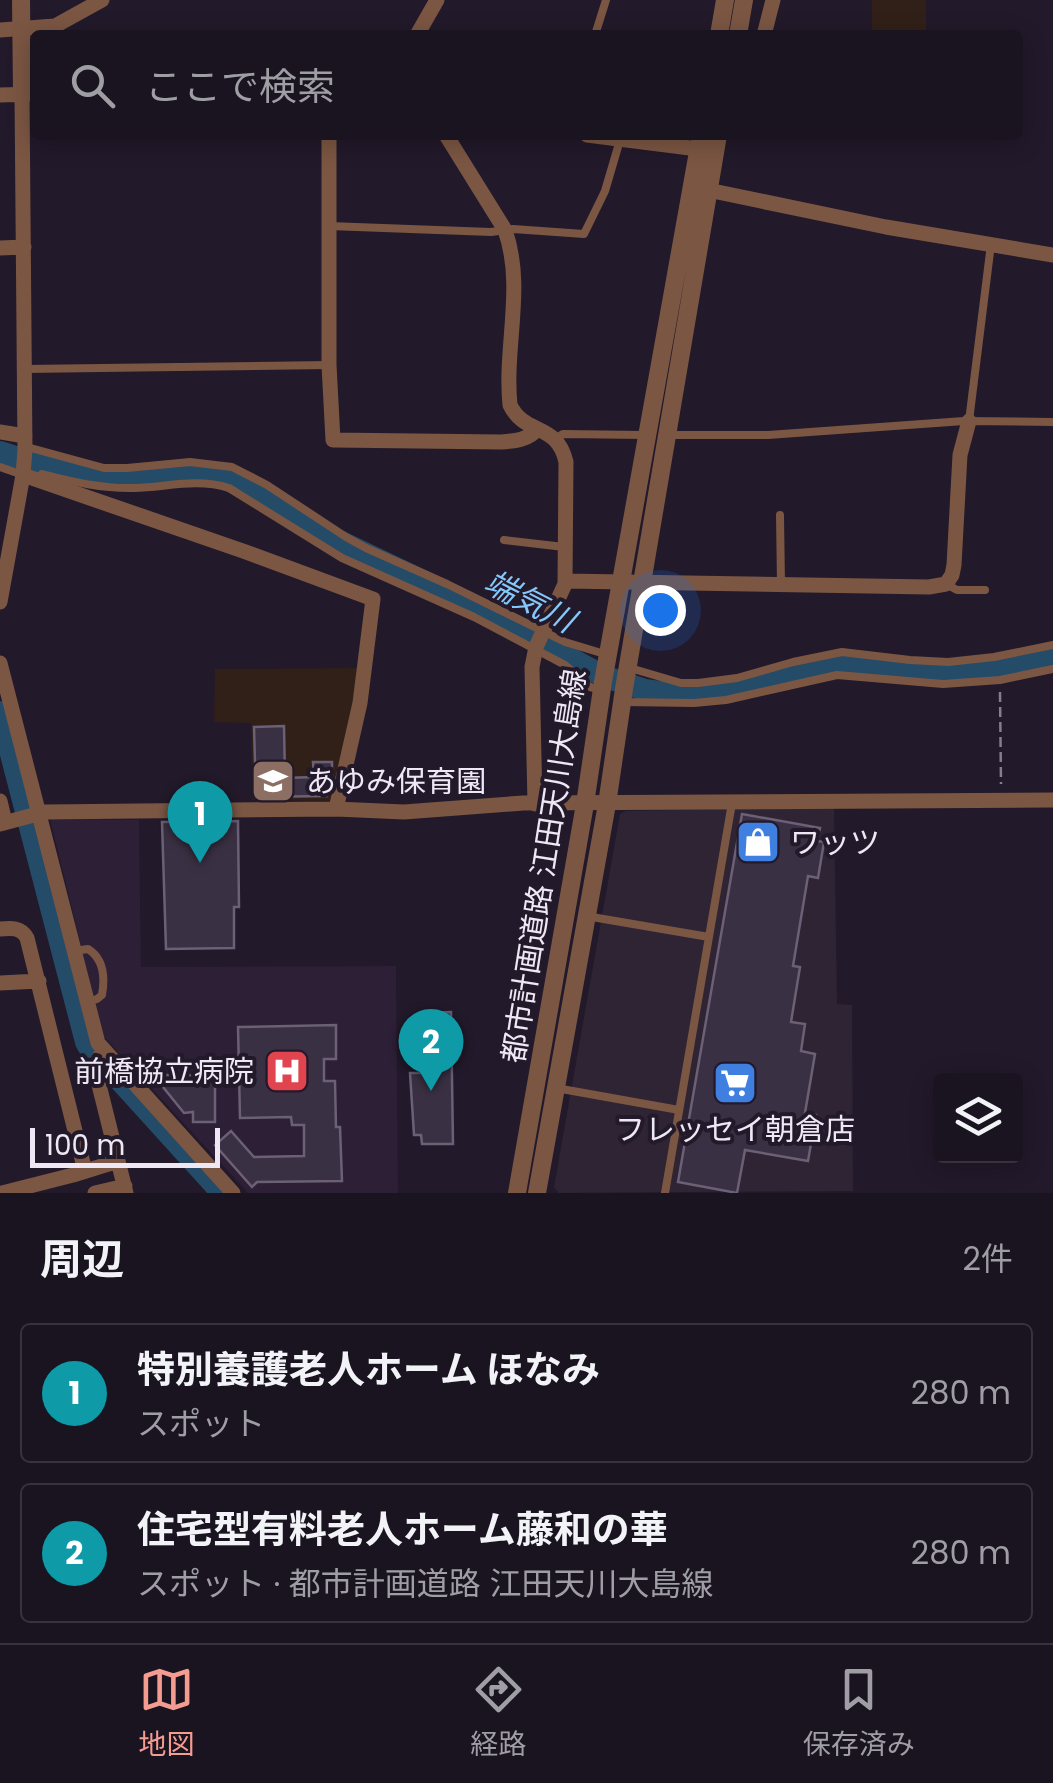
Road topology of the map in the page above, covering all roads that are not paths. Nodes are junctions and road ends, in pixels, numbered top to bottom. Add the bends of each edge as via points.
1 (21, 0) edge
2 (102, 0) edge
3 (437, 0) edge
4 (606, 0) edge
5 (725, 0) edge
6 (744, 4) edge
7 (771, 6) edge
8 (21, 29) junction
9 (0, 30) edge
10 (419, 30) edge
11 (597, 30) edge
12 (720, 30) edge
13 (739, 30) edge
14 (28, 94) edge
15 (0, 95) edge
16 (329, 140) edge
17 (449, 140) edge
18 (620, 140) joint
19 (717, 140) edge
20 (700, 142) edge
21 (708, 190) junction
22 (329, 226) junction
23 (505, 230) junction
24 (990, 244) junction
25 (24, 246) junction
26 (0, 248) edge
27 (1053, 256) edge
28 (330, 366) junction
29 (25, 369) junction
30 (969, 421) junction
31 (1053, 422) edge
32 (536, 429) junction
33 (0, 432) edge
34 (647, 435) junction
35 (667, 435) junction
36 (556, 439) junction
37 (25, 459) junction
38 (0, 467) edge
39 (780, 515) dead end
40 (504, 540) dead end
41 (566, 548) junction
42 (565, 581) junction
43 (620, 583) junction
44 (642, 583) junction
45 (946, 584) junction
46 (781, 585) junction
47 (985, 590) dead end
48 (0, 602) edge
49 (539, 640) junction
50 (1053, 645) edge
51 (607, 658) junction
52 (0, 663) edge
53 (627, 668) junction
54 (1053, 669) edge
55 (602, 686) junction
56 (623, 695) junction
57 (1053, 800) edge
58 (0, 801) edge
59 (732, 803) junction
60 (535, 804) junction
61 (585, 804) junction
62 (606, 804) junction
63 (336, 809) junction
64 (33, 815) junction
65 (3, 823) edge
66 (586, 916) junction
67 (0, 929) edge
68 (709, 937) junction
69 (38, 982) junction
70 (0, 983) edge
71 (104, 1051) junction
72 (556, 1088) junction
73 (679, 1110) junction
74 (118, 1161) junction
75 (85, 1171) junction
76 (125, 1190) edge
77 (2, 1193) edge
78 (94, 1193) edge
79 (233, 1193) edge
80 (517, 1193) edge
81 (537, 1193) edge
82 (665, 1193) edge

1 - 8 street
2 - 8 street via 54,26
3 - 10 street
4 - 11 lane
5 - 12 street
6 - 7 street
6 - 13 street
8 - 9 street
8 - 14 street
14 - 15 street
14 - 25 street
16 - 22 street
17 - 23 street
18 - 20 street
18 - 23 lane via 584,234
19 - 21 street, 都市計画道路 江田天川大島線
20 - 34 street, 都市計画道路 江田天川大島線
21 - 24 street
21 - 35 street, 都市計画道路 江田天川大島線
22 - 23 lane
22 - 28 street
23 - 32 street via 514,276 510,405
24 - 27 street
24 - 30 lane
25 - 26 street
25 - 29 street
28 - 29 lane
28 - 32 street via 336,442 501,442
29 - 37 street
30 - 31 lane
30 - 35 lane via 801,434
30 - 45 street via 960,455 954,565
32 - 36 street
33 - 37 street
34 - 35 lane
34 - 36 lane
34 - 43 street, 都市計画道路 江田天川大島線
35 - 44 street, 都市計画道路 江田天川大島線
36 - 41 street via 566,462
37 - 38 lane
37 - 48 street
37 - 49 lane via 104,468 190,462 232,467 346,537
37 - 49 lane via 31,474 95,487 190,482 228,488 355,564
37 - 63 street via 373,600 360,704
39 - 46 lane
40 - 41 lane
41 - 42 street
42 - 43 street
42 - 49 street
43 - 44 street
43 - 51 street, 都市計画道路 江田天川大島線
44 - 46 street
44 - 53 street, 都市計画道路 江田天川大島線
45 - 46 street
45 - 47 lane
49 - 51 lane
49 - 55 lane via 590,688
49 - 60 street via 531,683
50 - 53 lane via 948,662 842,652 698,683
51 - 55 street, 都市計画道路 江田天川大島線
52 - 64 street
53 - 56 street, 都市計画道路 江田天川大島線
54 - 56 lane via 943,684 837,676 694,703
55 - 61 street, 都市計画道路 江田天川大島線
56 - 62 street, 都市計画道路 江田天川大島線
57 - 59 street
58 - 65 street
59 - 62 street
59 - 68 lane
60 - 61 street
60 - 63 street
61 - 62 street
61 - 80 street, 都市計画道路 江田天川大島線
62 - 66 street, 都市計画道路 江田天川大島線
63 - 64 street
64 - 65 street
64 - 71 street via 80,949
66 - 68 lane
66 - 72 street, 都市計画道路 江田天川大島線
67 - 69 street via 24,933
68 - 73 lane
69 - 70 street
69 - 75 street
71 - 74 street via 97,1077
71 - 79 street
72 - 73 lane
72 - 81 street, 都市計画道路 江田天川大島線
73 - 82 lane
74 - 75 street
74 - 76 street
75 - 77 street
76 - 78 street

